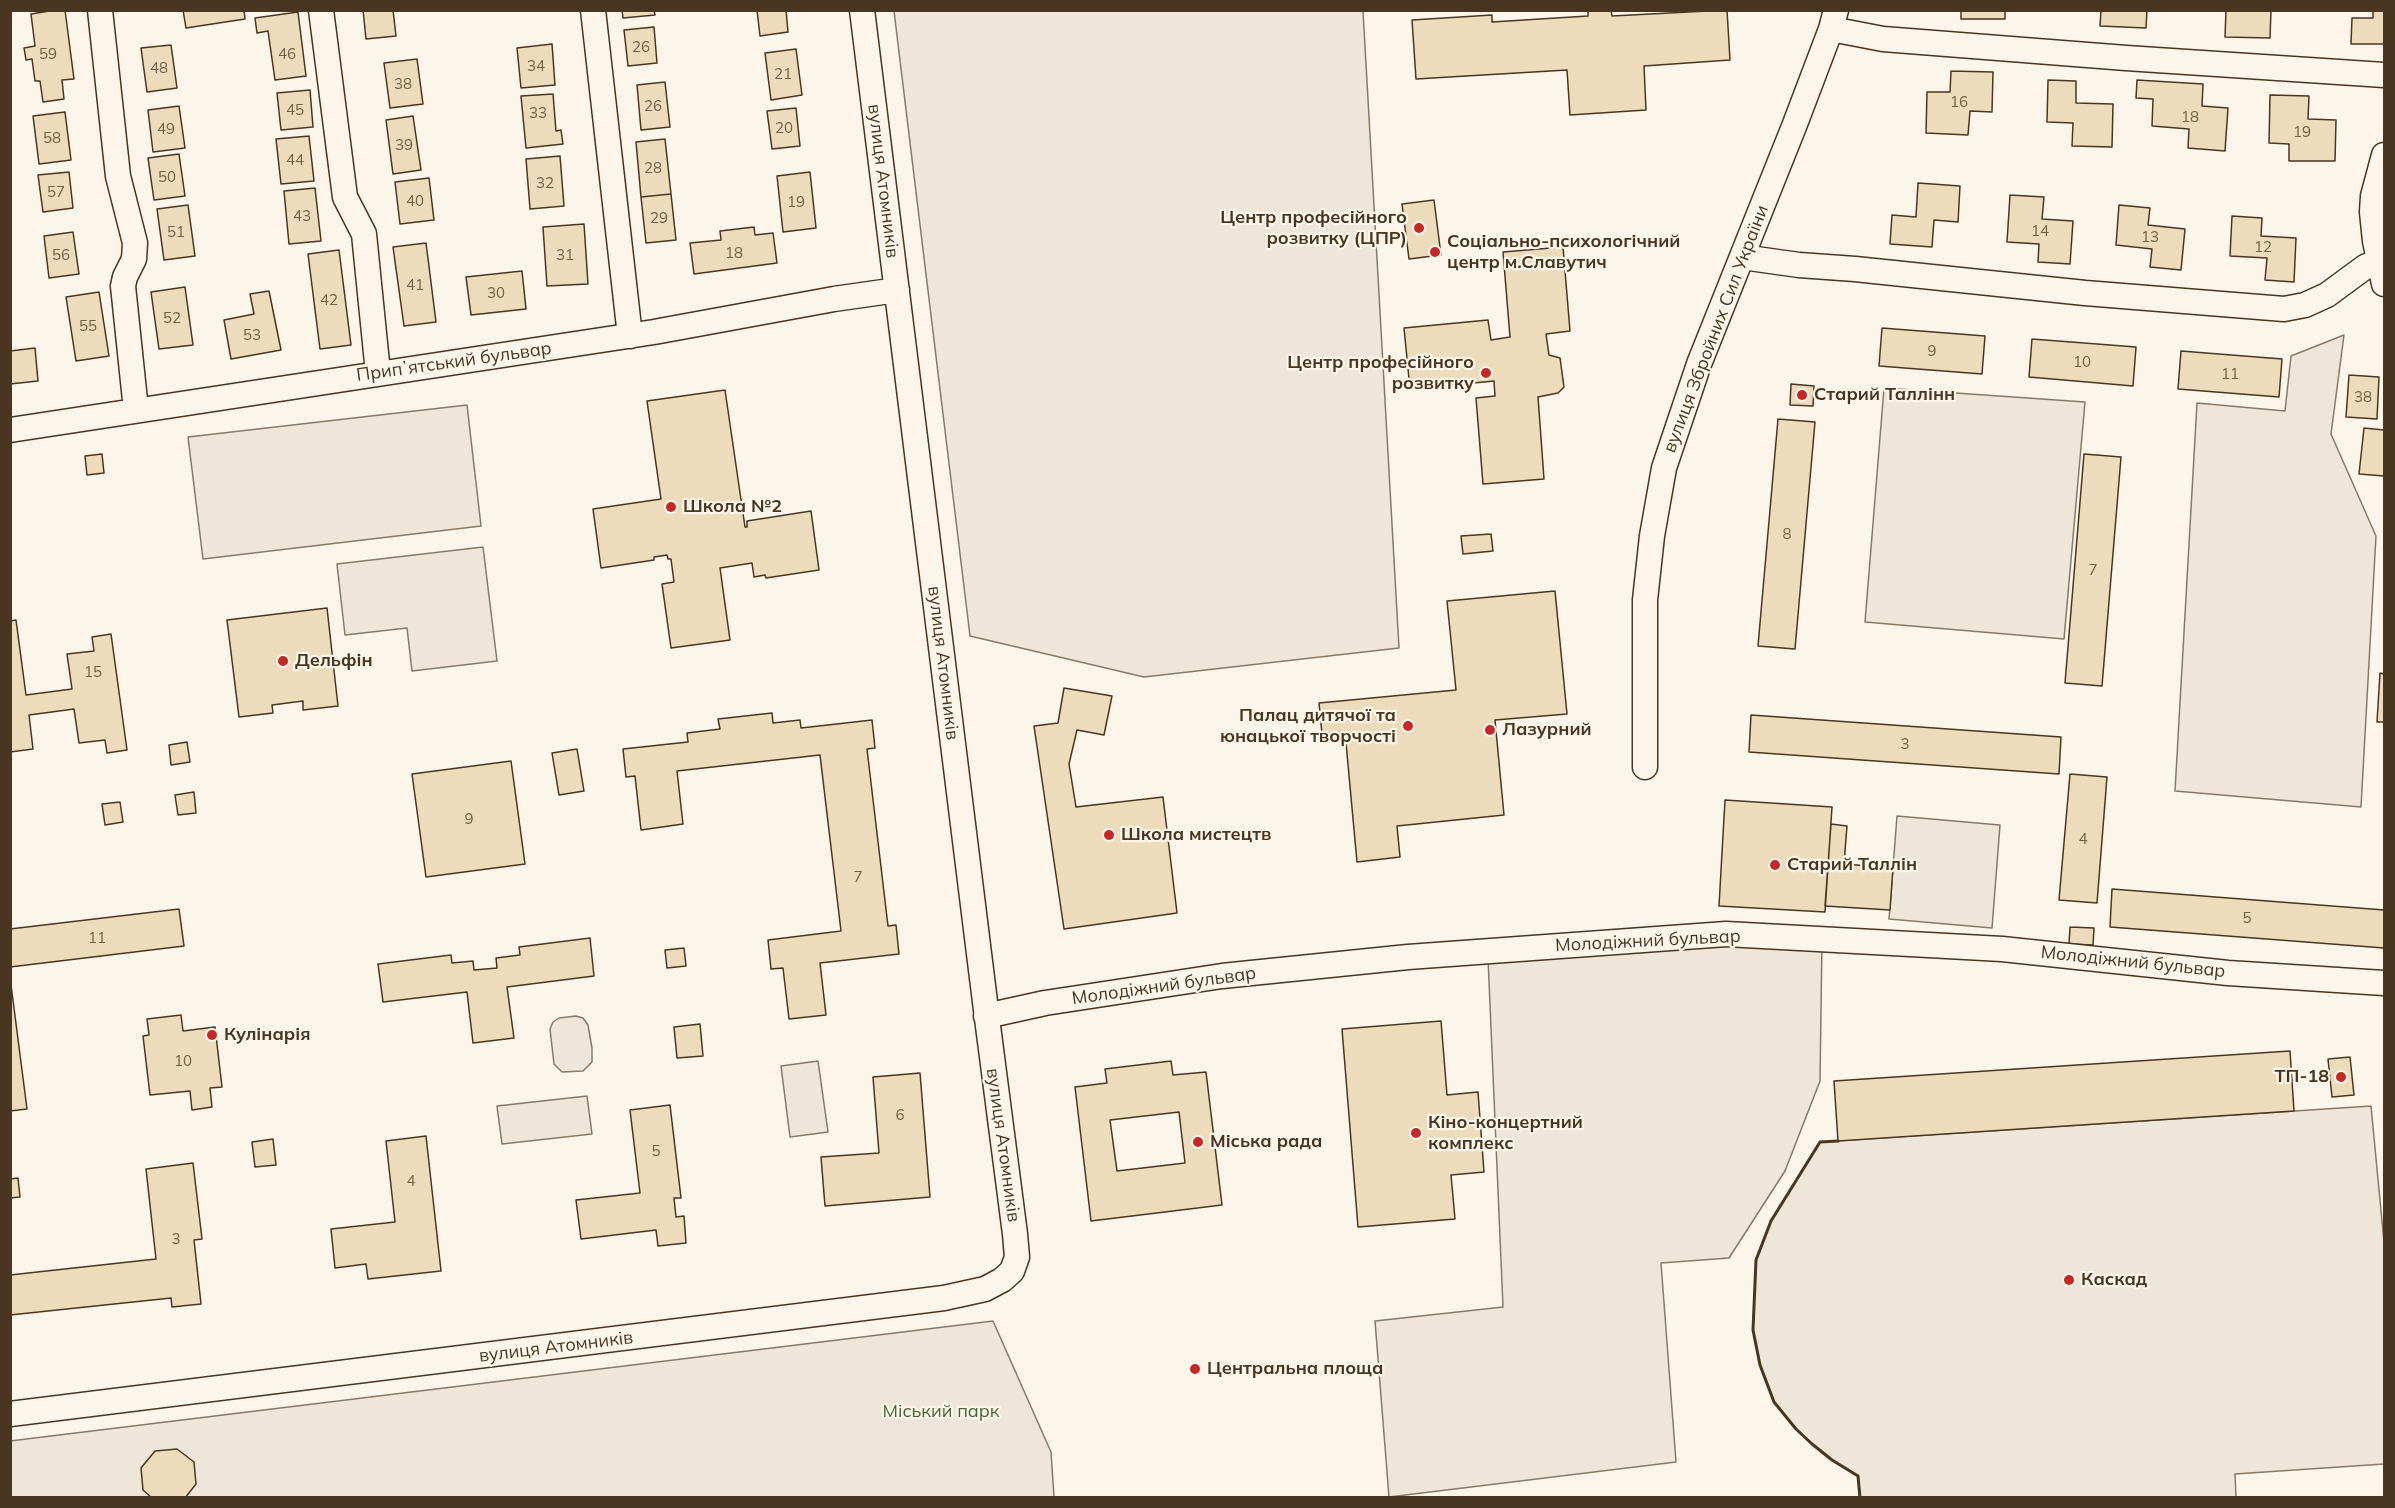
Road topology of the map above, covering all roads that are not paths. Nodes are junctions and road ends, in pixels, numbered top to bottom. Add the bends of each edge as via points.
1 (99, 10) edge
2 (321, 10) edge
3 (593, 10) edge
4 (862, 10) edge
5 (1834, 20) edge
6 (2385, 75) edge
7 (2385, 155) edge
8 (1742, 257) junction
9 (2381, 273) edge
10 (897, 290) junction
11 (630, 336) junction
12 (378, 373) junction
13 (135, 410) junction
14 (10, 430) edge
15 (1645, 767) dead end
16 (2385, 983) edge
17 (986, 1016) junction
18 (10, 1414) edge

1 - 13 street via 118,176 135,243 134,259 123,286
2 - 12 street via 345,197 364,234
3 - 11 street
4 - 10 street, вулиця Атомників
5 - 6 street via 1883,39
5 - 8 street, вулиця Збройних Сил України
7 - 9 street via 2377,178 2372,221
8 - 9 street via 2085,293 2284,309 2326,295 2358,272
8 - 15 street, вулиця Збройних Сил України via 1686,400 1659,491 1645,600
10 - 11 street, Припʼятський бульвар
10 - 17 street, вулиця Атомників
11 - 12 street, Припʼятський бульвар
12 - 13 street, Припʼятський бульвар
13 - 14 street, Припʼятський бульвар
16 - 17 street, Молодіжний бульвар via 2228,973 2010,949 1726,934 1408,957 1222,976
17 - 18 street, вулиця Атомників via 1017,1257 1008,1276 985,1289 933,1300

